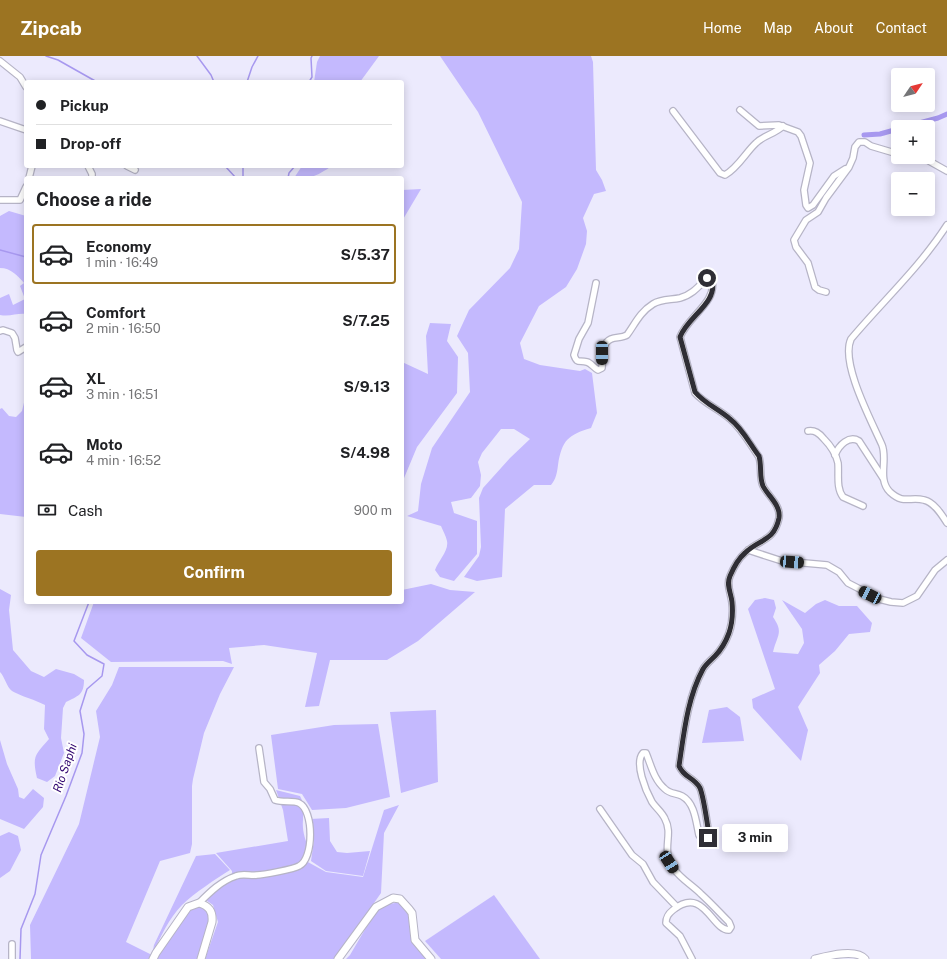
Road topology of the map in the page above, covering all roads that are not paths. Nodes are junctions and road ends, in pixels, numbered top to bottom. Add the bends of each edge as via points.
1 (0, 61) edge
2 (24, 84) edge
3 (740, 110) dead end
4 (672, 111) dead end
5 (0, 120) edge
6 (783, 126) junction
7 (24, 129) edge
8 (891, 152) edge
9 (934, 164) edge
10 (849, 167) junction
11 (131, 168) edge
12 (135, 170) dead end
13 (947, 171) edge
14 (24, 194) edge
15 (0, 200) edge
16 (947, 225) edge
17 (596, 283) dead end
18 (826, 292) dead end
19 (0, 331) edge
20 (24, 348) edge
21 (808, 431) dead end
22 (835, 454) junction
23 (883, 478) junction
24 (863, 506) dead end
25 (947, 523) edge
26 (748, 550) junction
27 (947, 560) edge
28 (259, 748) dead end
29 (600, 809) dead end
30 (200, 903) junction
31 (678, 907) junction
32 (12, 944) dead end
33 (12, 959) edge
34 (153, 959) edge
35 (201, 959) edge
36 (338, 959) edge
37 (431, 959) edge
38 (692, 959) edge
39 (815, 959) edge
40 (865, 959) edge

1 - 2 street via 20,77
3 - 6 street via 759,126
4 - 6 street via 725,175 755,143
5 - 7 street
6 - 10 street via 798,132 808,156 809,168 804,190 807,207 812,205 834,176
8 - 10 street via 862,141 857,144
9 - 13 street
10 - 18 street via 818,212 806,220 794,240 808,263 815,287
11 - 12 street
14 - 15 street via 20,200
16 - 23 street via 938,240 849,344 850,364 864,408 883,448
17 - 26 street via 588,324 579,339 574,355 576,360 586,362 598,370 602,368 602,353 606,342 627,335 634,322 652,305 689,295 707,278 712,280 710,300 691,319 680,337 695,392 700,399 729,418 759,456 761,481 779,510 773,534
19 - 20 street via 12,333 18,352
21 - 22 street via 819,434
22 - 23 street via 849,439 856,439
22 - 24 street via 841,493 846,499
23 - 25 street via 888,490 898,498 931,503
26 - 27 street via 782,561 827,565 839,572 848,583 879,599 903,603 917,596 935,570
26 - 31 street via 730,576 728,584 732,613 729,632 696,683 689,705 679,766 681,772 700,789 708,838 701,838 699,835 694,812 684,797 670,793 659,782 646,753 639,759 645,787 666,820 669,862 731,926 729,930 722,929 705,910 694,903
28 - 30 street via 264,782 276,800 298,802 305,808 310,840 305,860 299,866 258,875 237,875 217,886
29 - 31 street via 632,855 643,864 653,882
30 - 34 street via 188,907
30 - 35 street via 207,905 213,915
31 - 38 street via 669,914 666,923 680,936
32 - 33 street
36 - 37 street via 376,907 393,898 400,899 412,913 415,940
39 - 40 street via 855,954

